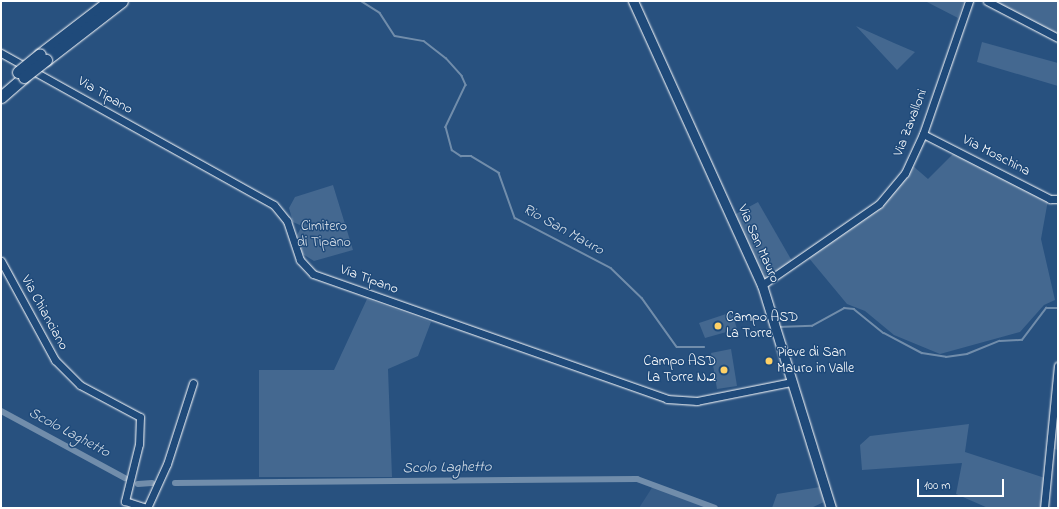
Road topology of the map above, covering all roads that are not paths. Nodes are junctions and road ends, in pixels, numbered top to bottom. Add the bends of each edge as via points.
1 (109, 1) edge
2 (122, 1) edge
3 (633, 1) edge
4 (969, 1) edge
5 (987, 1) edge
6 (1058, 38) edge
7 (1, 53) edge
8 (43, 57) junction
9 (21, 75) junction
10 (1, 87) edge
11 (1, 97) edge
12 (923, 134) junction
13 (1058, 199) edge
14 (1, 261) edge
15 (762, 285) junction
16 (1058, 366) edge
17 (791, 382) junction
18 (193, 383) dead end
19 (1056, 402) edge
20 (1055, 423) edge
21 (147, 508) edge
22 (831, 508) edge
23 (1044, 508) edge

1 - 8 highway
2 - 8 highway
3 - 15 main road, Via San Mauro
4 - 12 street, Via Zavalloni
5 - 6 street
7 - 17 street, Via Tipano via 274,205 287,221 300,260 313,274 667,399 698,401
8 - 9 highway, bridge
9 - 10 highway
9 - 11 highway
12 - 13 street, Via Moschina via 1050,199
12 - 15 street, Via Zavalloni via 905,173 879,204
14 - 21 street, Via Chianciano via 55,360 80,385 140,417 140,439 125,501
15 - 17 main road, Via San Mauro
16 - 19 street
17 - 22 main road, Via San Mauro
18 - 21 street via 167,464
19 - 20 street
20 - 23 street

